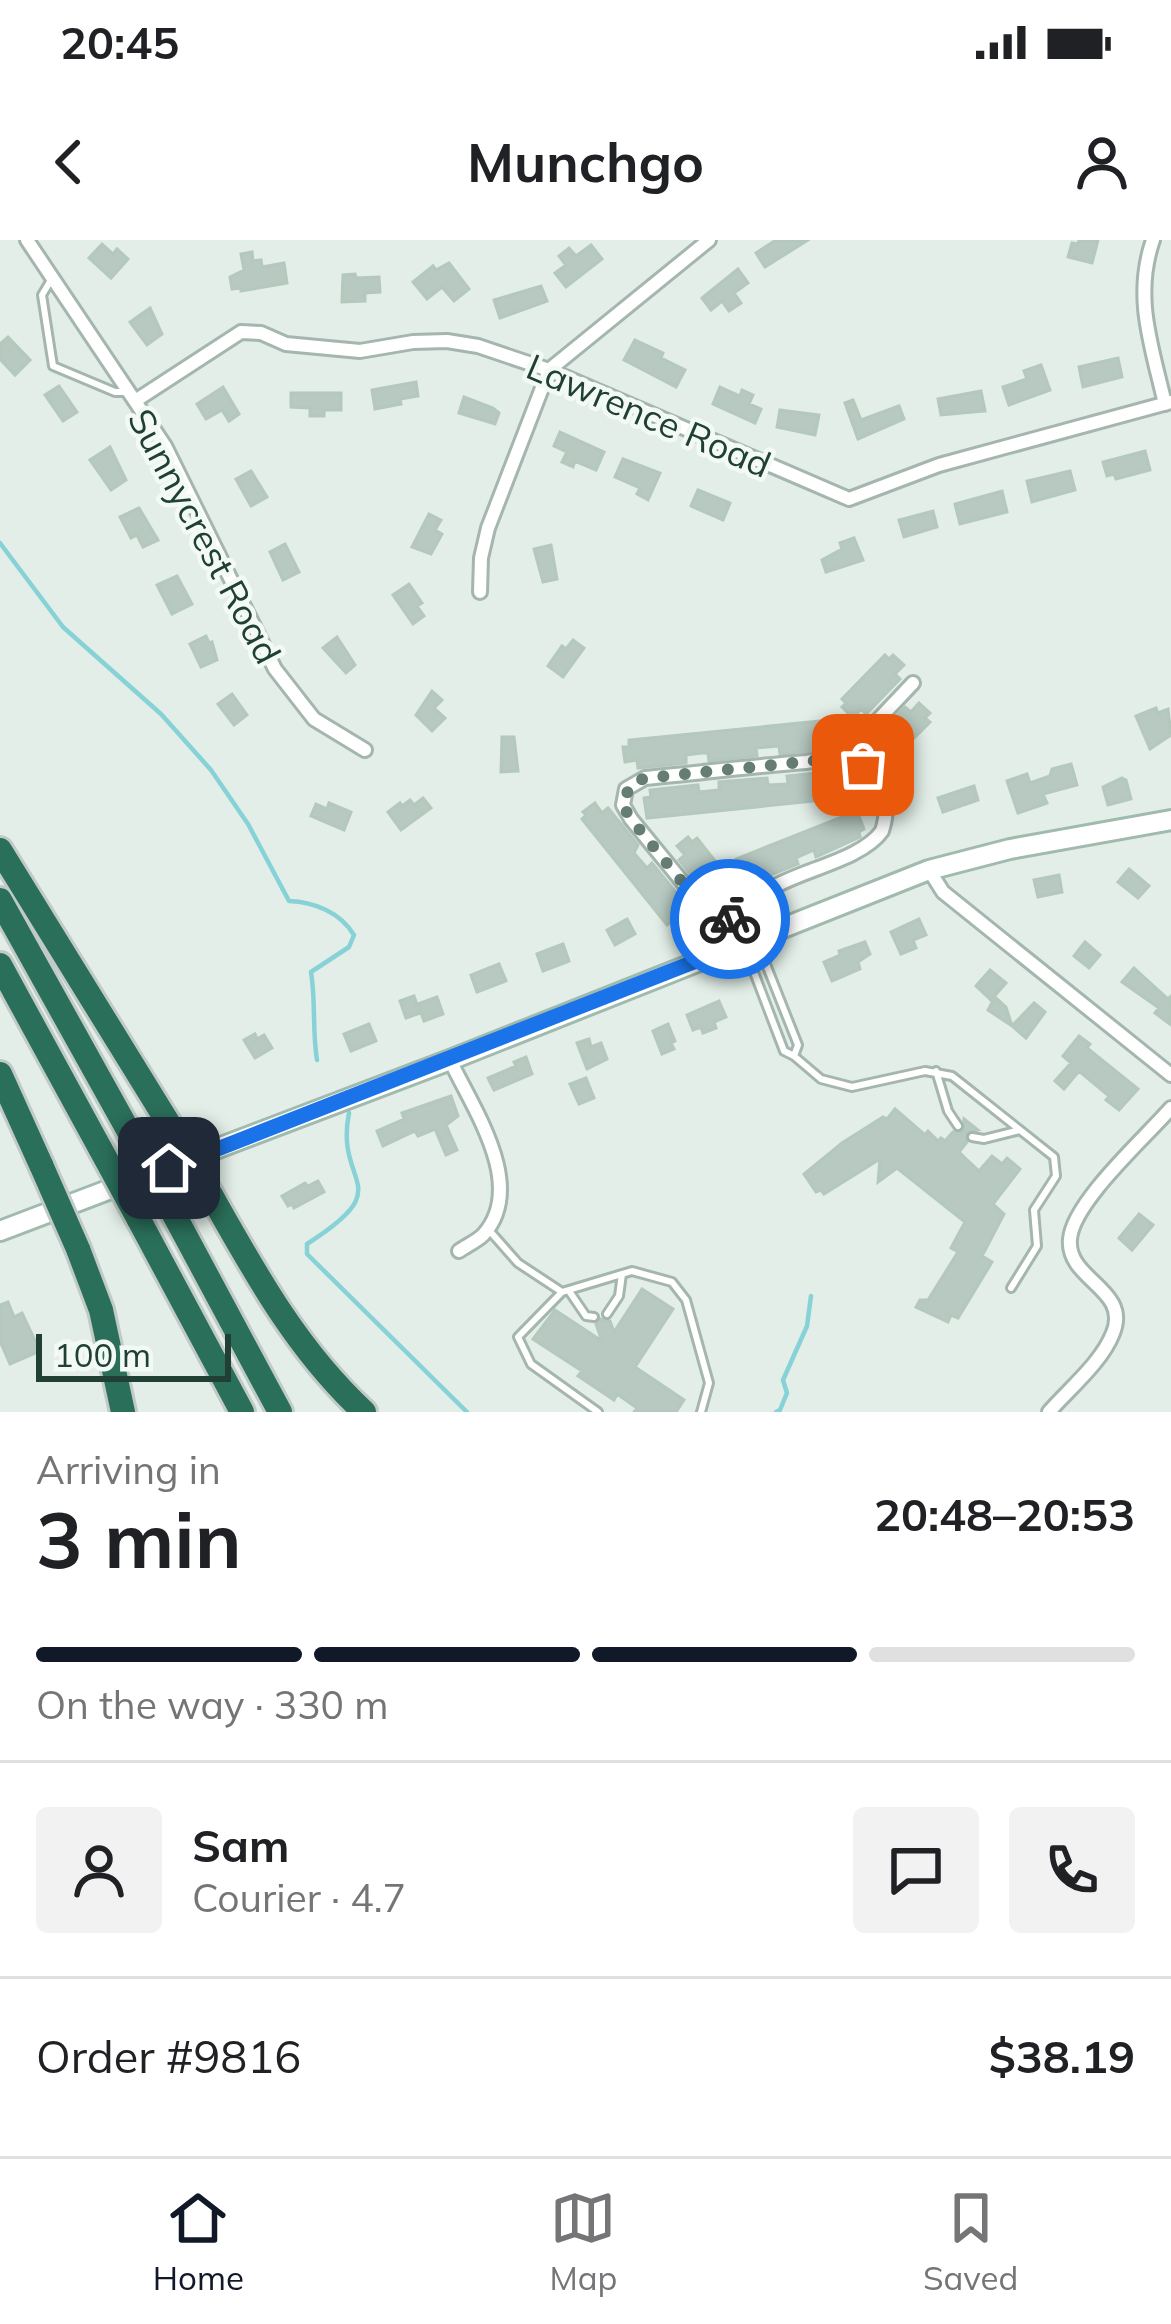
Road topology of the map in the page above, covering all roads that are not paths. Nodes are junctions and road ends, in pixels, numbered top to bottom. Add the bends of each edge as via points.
1 (27, 240) edge
2 (709, 240) edge
3 (1154, 240) edge
4 (52, 277) junction
5 (549, 370) junction
6 (131, 397) junction
7 (1168, 403) edge
8 (480, 592) dead end
9 (913, 682) dead end
10 (365, 750) dead end
11 (851, 760) junction
12 (1171, 820) edge
13 (0, 850) edge
14 (928, 870) junction
15 (0, 900) edge
16 (749, 940) junction
17 (0, 965) edge
18 (794, 1057) junction
19 (450, 1060) junction
20 (936, 1071) junction
21 (0, 1074) edge
22 (1171, 1075) edge
23 (1171, 1108) edge
24 (958, 1126) dead end
25 (1020, 1130) junction
26 (972, 1137) dead end
27 (487, 1227) junction
28 (0, 1231) edge
29 (459, 1251) dead end
30 (622, 1274) junction
31 (1011, 1288) dead end
32 (565, 1291) junction
33 (607, 1314) dead end
34 (594, 1317) dead end
35 (122, 1412) edge
36 (242, 1412) edge
37 (280, 1412) edge
38 (364, 1412) edge
39 (598, 1412) edge
40 (701, 1412) edge
41 (1049, 1412) edge

1 - 4 street, Sunnycrest Road
2 - 5 street
3 - 7 street via 1142,298
4 - 6 street, Sunnycrest Road
4 - 6 lane via 42,295 53,366
5 - 6 street, Lawrence Road via 446,341 360,351 286,344 247,331
5 - 7 street, Lawrence Road via 849,499 939,465
5 - 8 street via 488,528
6 - 10 street, Sunnycrest Road via 165,446 274,669 314,719
9 - 11 street
11 - 16 street via 882,786 882,831 856,853 758,896
11 - 16 street via 645,778 626,789 631,819 700,904
12 - 14 main road
13 - 38 highway, bridge via 260,1282 303,1347
14 - 16 main road
14 - 22 street via 943,892
15 - 37 highway, bridge
16 - 18 lane via 784,1051
16 - 18 lane via 798,1045
16 - 19 main road
17 - 36 highway, bridge
18 - 20 lane via 820,1079 852,1087
19 - 27 street via 493,1152 497,1208
19 - 28 main road
20 - 24 lane
20 - 25 lane
21 - 35 highway, bridge via 78,1249
23 - 41 street via 1071,1232 1074,1262 1111,1299 1116,1324 1108,1345
25 - 26 lane
25 - 31 lane via 1057,1165 1034,1210 1037,1246
27 - 29 street
27 - 32 lane via 518,1263
30 - 32 lane
30 - 33 lane
30 - 40 lane via 673,1282 686,1300 709,1383
32 - 34 lane
32 - 39 lane via 518,1337 530,1364

